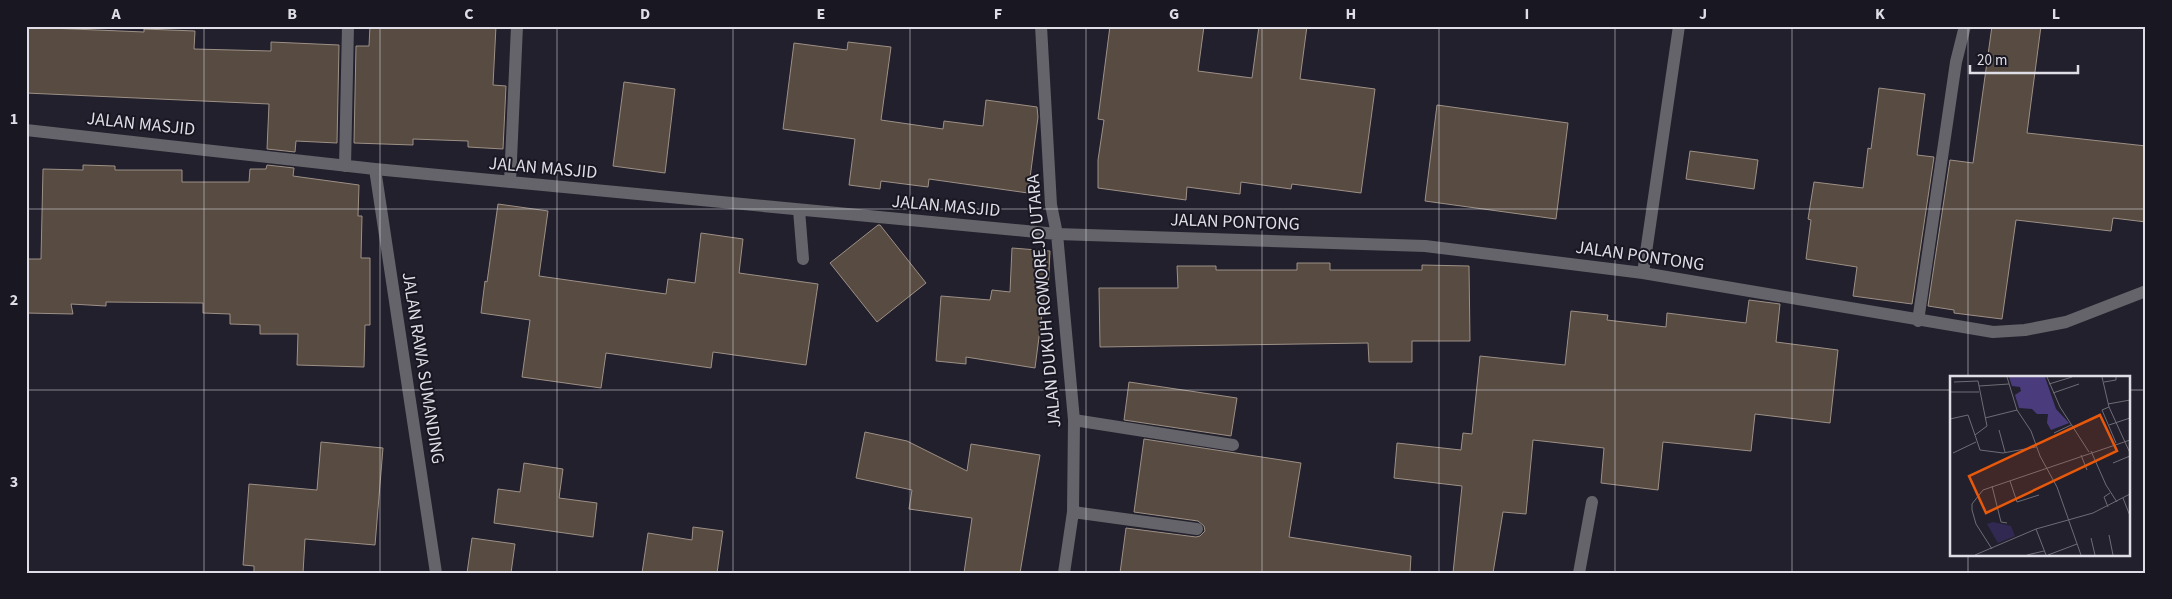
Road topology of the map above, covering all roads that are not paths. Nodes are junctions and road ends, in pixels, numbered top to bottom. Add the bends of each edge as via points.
1 (348, 26) edge
2 (517, 26) edge
3 (1041, 26) edge
4 (1679, 26) edge
5 (1965, 26) edge
6 (26, 130) edge
7 (345, 166) junction
8 (375, 169) junction
9 (510, 182) junction
10 (799, 210) junction
11 (1057, 234) junction
12 (803, 259) dead end
13 (1643, 273) junction
14 (2146, 291) edge
15 (1918, 321) junction
16 (1074, 420) junction
17 (1233, 446) dead end
18 (1592, 502) dead end
19 (1072, 512) junction
20 (1197, 528) dead end
21 (436, 573) edge
22 (1064, 573) edge
23 (1579, 573) edge

1 - 7 street
2 - 9 street
3 - 11 street, JALAN DUKUH ROWOREJO UTARA via 1051,205
4 - 13 street
5 - 15 street via 1956,62
6 - 7 street, JALAN MASJID
7 - 8 street, JALAN MASJID
8 - 9 street, JALAN MASJID
8 - 21 street, JALAN RAWA SUMANDING
9 - 10 street, JALAN MASJID
10 - 11 street, JALAN MASJID
10 - 12 street
11 - 13 street, JALAN PONTONG via 1425,246
11 - 16 street, JALAN DUKUH ROWOREJO UTARA
13 - 15 street, JALAN PONTONG
14 - 15 street, JALAN PONTONG via 2066,322 2025,330 1993,332
16 - 17 street
16 - 19 street, JALAN DUKUH ROWOREJO UTARA
18 - 23 street
19 - 20 street
19 - 22 street, JALAN DUKUH ROWOREJO UTARA

